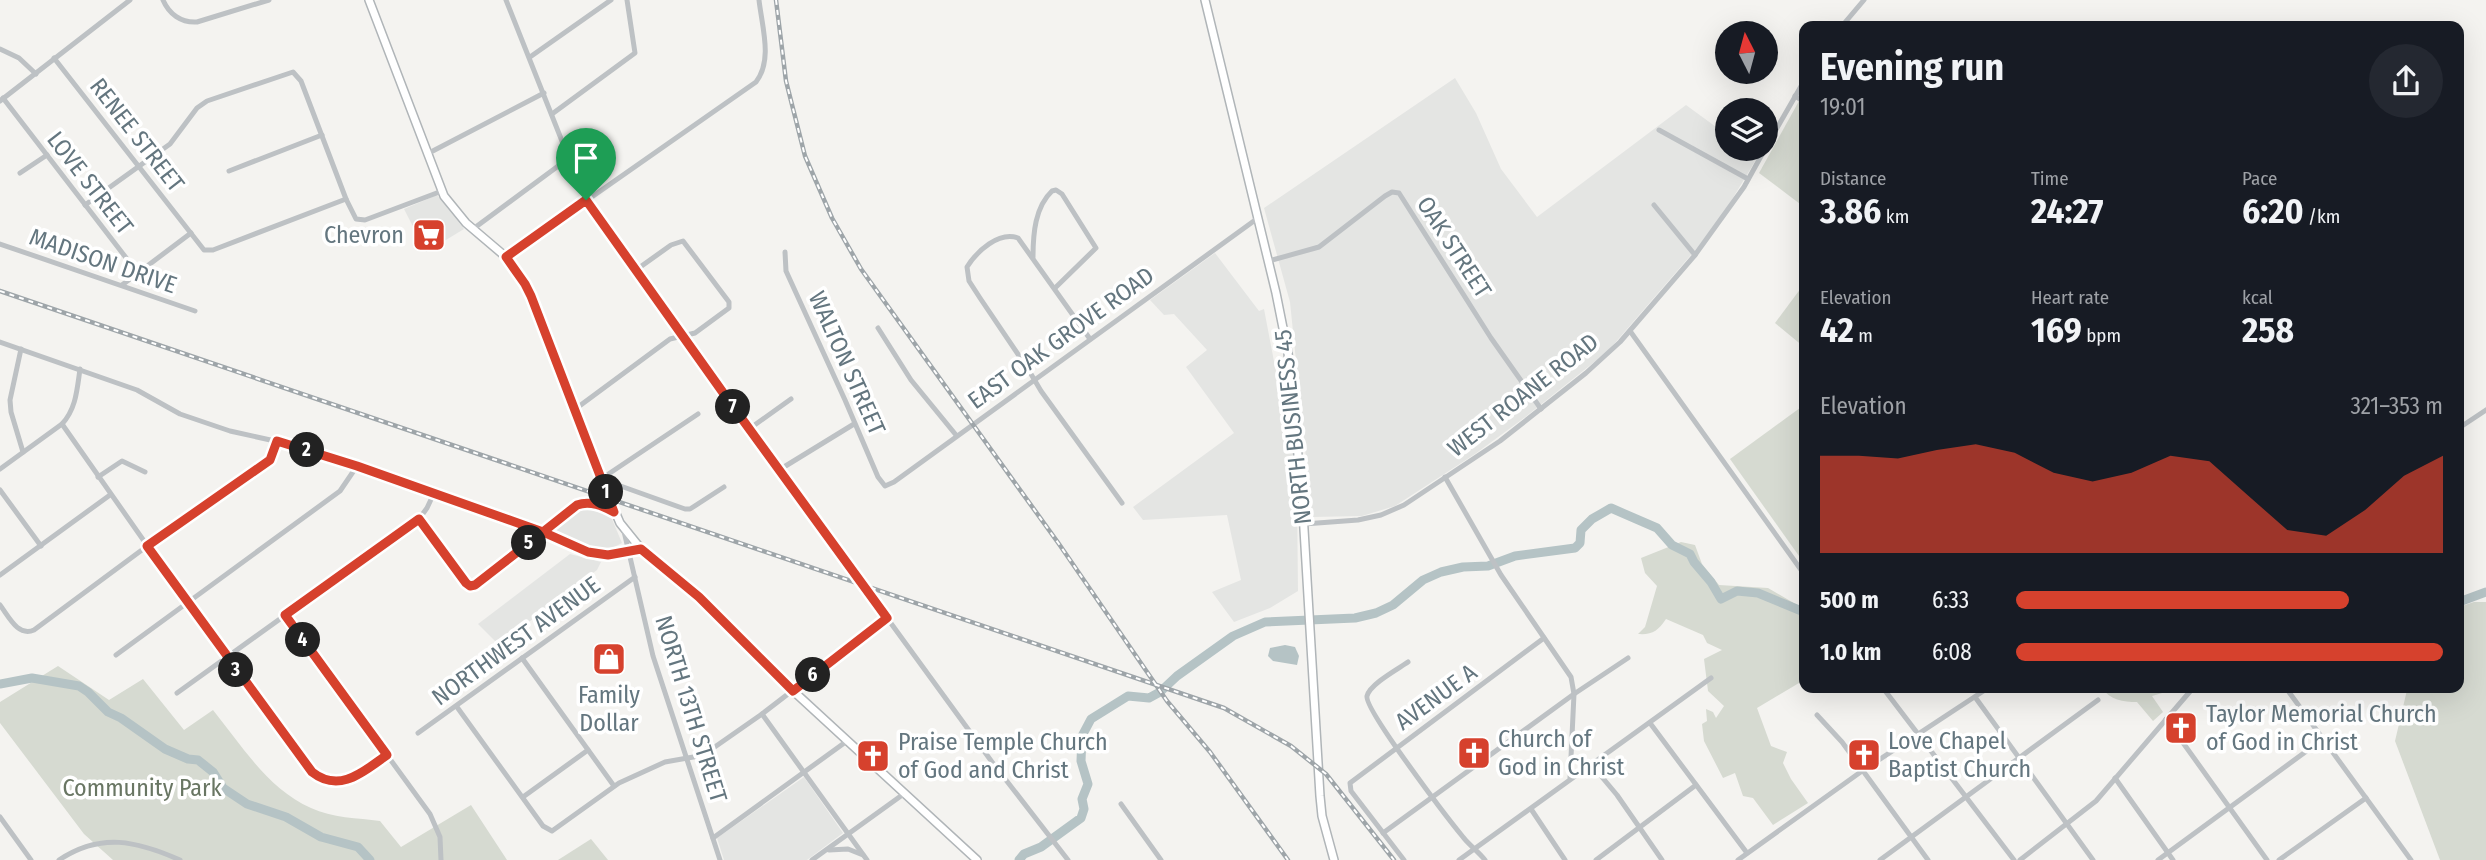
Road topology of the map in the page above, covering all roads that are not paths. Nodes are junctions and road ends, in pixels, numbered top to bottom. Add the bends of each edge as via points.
1 (116, 0) edge
2 (130, 0) edge
3 (163, 0) edge
4 (269, 0) edge
5 (369, 0) edge
6 (506, 0) edge
7 (611, 0) edge
8 (626, 0) edge
9 (759, 0) edge
10 (1205, 0) edge
11 (1864, 0) edge
12 (121, 7) junction
13 (1846, 21) edge
14 (0, 49) edge
15 (530, 57) junction
16 (54, 58) junction
17 (36, 74) junction
18 (1799, 90) edge
19 (544, 93) junction
20 (1796, 96) junction
21 (1799, 99) edge
22 (2, 100) edge
23 (552, 114) junction
24 (1778, 126) edge
25 (1659, 130) dead end
26 (322, 135) junction
27 (427, 154) junction
28 (47, 155) junction
29 (569, 158) junction
30 (1758, 161) edge
31 (138, 164) junction
32 (229, 171) dead end
33 (20, 173) dead end
34 (1748, 179) junction
35 (442, 191) junction
36 (346, 199) junction
37 (586, 200) junction
38 (85, 205) junction
39 (1654, 205) dead end
40 (1258, 218) junction
41 (473, 229) junction
42 (191, 233) junction
43 (0, 244) edge
44 (785, 252) dead end
45 (1695, 255) junction
46 (506, 257) junction
47 (1034, 257) junction
48 (1269, 261) junction
49 (636, 270) junction
50 (137, 272) junction
51 (122, 285) junction
52 (1055, 288) junction
53 (195, 311) dead end
54 (878, 328) dead end
55 (1630, 331) junction
56 (682, 336) junction
57 (1090, 339) junction
58 (0, 342) edge
59 (20, 349) junction
60 (80, 369) junction
61 (1034, 380) junction
62 (791, 399) dead end
63 (1541, 409) junction
64 (574, 410) junction
65 (2486, 410) edge
66 (698, 414) dead end
67 (854, 424) junction
68 (62, 425) junction
69 (2464, 425) edge
70 (749, 429) junction
71 (956, 435) junction
72 (277, 441) junction
73 (23, 452) junction
74 (357, 466) junction
75 (0, 469) edge
76 (779, 470) junction
77 (145, 472) dead end
78 (1445, 477) junction
79 (98, 478) junction
80 (601, 480) junction
81 (885, 485) joint
82 (724, 487) dead end
83 (0, 490) edge
84 (434, 493) junction
85 (110, 495) junction
86 (1122, 503) dead end
87 (614, 512) junction
88 (419, 519) junction
89 (1304, 524) junction
90 (623, 527) junction
91 (543, 532) junction
92 (41, 546) junction
93 (147, 546) junction
94 (641, 549) junction
95 (628, 551) junction
96 (1799, 567) edge
97 (0, 575) edge
98 (635, 577) junction
99 (187, 602) junction
100 (0, 605) edge
101 (285, 615) junction
102 (887, 618) junction
103 (1544, 638) junction
104 (116, 655) dead end
105 (225, 656) junction
106 (522, 658) junction
107 (1628, 658) dead end
108 (1408, 662) dead end
109 (1711, 678) dead end
110 (793, 691) junction
111 (177, 693) dead end
112 (1887, 693) edge
113 (1980, 693) edge
114 (2188, 693) edge
115 (2290, 693) edge
116 (1574, 694) junction
117 (1975, 696) junction
118 (2098, 700) dead end
119 (457, 707) junction
120 (762, 714) junction
121 (1817, 715) dead end
122 (2165, 719) junction
123 (1650, 723) junction
124 (418, 733) dead end
125 (1917, 733) junction
126 (2323, 739) junction
127 (847, 741) junction
128 (1396, 747) junction
129 (588, 750) junction
130 (387, 755) junction
131 (687, 758) junction
132 (2019, 758) junction
133 (1591, 764) junction
134 (1862, 771) junction
135 (805, 774) junction
136 (1570, 778) junction
137 (2115, 778) junction
138 (1696, 785) junction
139 (614, 786) junction
140 (905, 793) junction
141 (523, 797) junction
142 (1433, 797) junction
143 (1966, 797) junction
144 (2366, 798) junction
145 (1121, 804) dead end
146 (1531, 808) junction
147 (2231, 808) junction
148 (0, 817) edge
149 (2068, 825) junction
150 (1640, 828) junction
151 (1383, 833) junction
152 (849, 834) junction
153 (1911, 837) junction
154 (713, 838) junction
155 (1475, 849) junction
156 (826, 850) junction
157 (1747, 853) junction
158 (2168, 853) junction
159 (865, 858) edge
160 (31, 860) edge
161 (59, 860) edge
162 (180, 860) edge
163 (441, 860) edge
164 (720, 860) edge
165 (812, 860) edge
166 (977, 860) edge
167 (1068, 860) edge
168 (1161, 860) edge
169 (1334, 860) edge
170 (1404, 860) edge
171 (1459, 860) edge
172 (1485, 860) edge
173 (1565, 860) edge
174 (1596, 860) edge
175 (1662, 860) edge
176 (1738, 860) edge
177 (1880, 860) edge
178 (1928, 860) edge
179 (2014, 860) edge
180 (2020, 860) edge
181 (2093, 860) edge
182 (2158, 860) edge
183 (2173, 860) edge
184 (2266, 860) edge
185 (2280, 860) edge
186 (2411, 860) edge

1 - 12 street
2 - 12 street
3 - 4 street via 175,16 188,23
5 - 27 main road
6 - 15 street
7 - 15 street
8 - 23 street via 635,52
9 - 37 street via 766,56 764,72 756,82
10 - 40 main road, NORTH BUSINESS 45
11 - 13 street
12 - 16 street
14 - 17 street
15 - 19 street
16 - 17 street
16 - 31 street, RENEE STREET
17 - 22 street
18 - 20 street, WEST ROANE ROAD
19 - 23 street
19 - 27 street
20 - 21 street
20 - 24 street, WEST ROANE ROAD
22 - 28 street, LOVE STREET
23 - 29 street
25 - 34 street
26 - 31 street via 297,74 289,72 207,101 170,144
26 - 32 street
26 - 36 street
27 - 35 main road
28 - 33 street
28 - 38 street, LOVE STREET
29 - 37 street
29 - 41 street
30 - 34 street, WEST ROANE ROAD
31 - 38 street
31 - 42 street, RENEE STREET
34 - 45 street, WEST ROANE ROAD
35 - 36 street via 361,221 353,216
35 - 41 main road
36 - 42 street via 213,250 204,250
37 - 46 street
37 - 49 street
38 - 50 street, LOVE STREET
39 - 45 street
40 - 48 main road, NORTH BUSINESS 45
40 - 57 street, EAST OAK GROVE ROAD
41 - 46 main road
42 - 50 street
43 - 51 street, MADISON DRIVE
44 - 67 street, WALTON STREET via 786,271
45 - 55 street, WEST ROANE ROAD
46 - 64 main road via 531,296
47 - 52 street
47 - 52 street via 1038,215 1044,198 1056,190 1095,251
47 - 61 street via 1018,238 1007,235 983,249 967,267 968,281
48 - 63 street, OAK STREET via 1319,247 1385,196 1399,193
48 - 89 main road, NORTH BUSINESS 45 via 1291,378
49 - 56 street
49 - 56 street via 683,241 729,302 729,308 695,333
50 - 51 street
51 - 53 street, MADISON DRIVE
52 - 57 street
54 - 71 street via 911,380
55 - 63 street, WEST ROANE ROAD
55 - 96 street
56 - 64 street via 670,339
56 - 70 street
57 - 61 street, EAST OAK GROVE ROAD
58 - 59 street
59 - 60 street
59 - 73 street via 10,400
60 - 68 street via 76,398
60 - 72 street via 137,390 180,414
61 - 71 street, EAST OAK GROVE ROAD
61 - 86 street
62 - 70 street
63 - 78 street, WEST ROANE ROAD
64 - 80 main road
65 - 69 street
66 - 80 street
67 - 76 street
67 - 81 street, WALTON STREET
68 - 73 street
68 - 79 street
70 - 76 street
71 - 81 street, EAST OAK GROVE ROAD
72 - 74 street
72 - 93 street via 270,460
73 - 75 street
74 - 84 street
74 - 99 street via 340,491
76 - 102 street
77 - 79 street via 121,461
78 - 89 street via 1381,515
78 - 103 street, WEST ROANE ROAD via 1501,575
79 - 85 street
80 - 82 street via 685,509
80 - 87 main road
83 - 92 street
84 - 88 street
84 - 91 street
85 - 92 street
85 - 93 street
87 - 90 main road
87 - 91 street via 584,502
88 - 91 street via 470,586
88 - 101 street
89 - 169 main road, NORTH BUSINESS 45 via 1320,796
90 - 94 main road
90 - 95 street, NORTH 13TH STREET
91 - 95 street via 588,552
92 - 97 street
93 - 99 street
93 - 100 street via 34,630 25,633 18,628
94 - 95 street
94 - 110 main road via 699,597
95 - 98 street, NORTH 13TH STREET
98 - 106 street, NORTHWEST AVENUE
98 - 131 street, NORTH 13TH STREET via 653,656
99 - 104 street
99 - 105 street
101 - 105 street
101 - 130 street
102 - 110 street
102 - 167 street
103 - 116 street, WEST ROANE ROAD via 1567,670
103 - 128 street, AVENUE A
105 - 111 street
105 - 130 street via 315,775 331,781 353,779
106 - 119 street, NORTHWEST AVENUE
106 - 129 street
107 - 116 street
108 - 128 street via 1371,689 1367,699
109 - 123 street
110 - 120 street
110 - 127 main road
112 - 125 street
113 - 117 street
114 - 122 street
115 - 126 street
116 - 136 street
116 - 142 street
117 - 125 street
117 - 132 street
118 - 132 street
119 - 124 street, NORTHWEST AVENUE
119 - 141 street
120 - 131 street via 709,751
120 - 135 street
121 - 134 street
122 - 137 street
122 - 147 street
123 - 133 street
123 - 138 street
125 - 134 street
125 - 143 street
126 - 144 street
126 - 147 street
127 - 135 street
127 - 140 main road
128 - 142 street
128 - 151 street, AVENUE A via 1349,785
129 - 139 street
129 - 141 street
130 - 163 street via 438,829
131 - 139 street via 666,762
131 - 154 street, NORTH 13TH STREET
132 - 143 street
132 - 149 street
133 - 136 street
133 - 150 street
134 - 153 street
134 - 157 street
135 - 152 street
135 - 154 street
136 - 146 street
137 - 149 street
137 - 158 street
138 - 150 street
138 - 157 street
139 - 141 street via 550,831
140 - 152 street
140 - 166 main road
142 - 151 street
142 - 155 street
143 - 153 street
143 - 179 street
144 - 185 street
144 - 186 street
145 - 168 street
146 - 155 street
146 - 173 street
147 - 158 street
147 - 184 street
148 - 160 street
149 - 180 street
149 - 181 street
150 - 174 street
150 - 175 street
151 - 170 street
152 - 156 street
152 - 159 street
153 - 177 street
153 - 178 street
154 - 164 street, NORTH 13TH STREET
155 - 171 street
155 - 172 street
156 - 159 street via 848,849
156 - 165 street
157 - 176 street
158 - 182 street
158 - 183 street
161 - 162 street via 86,847 115,842 146,845

